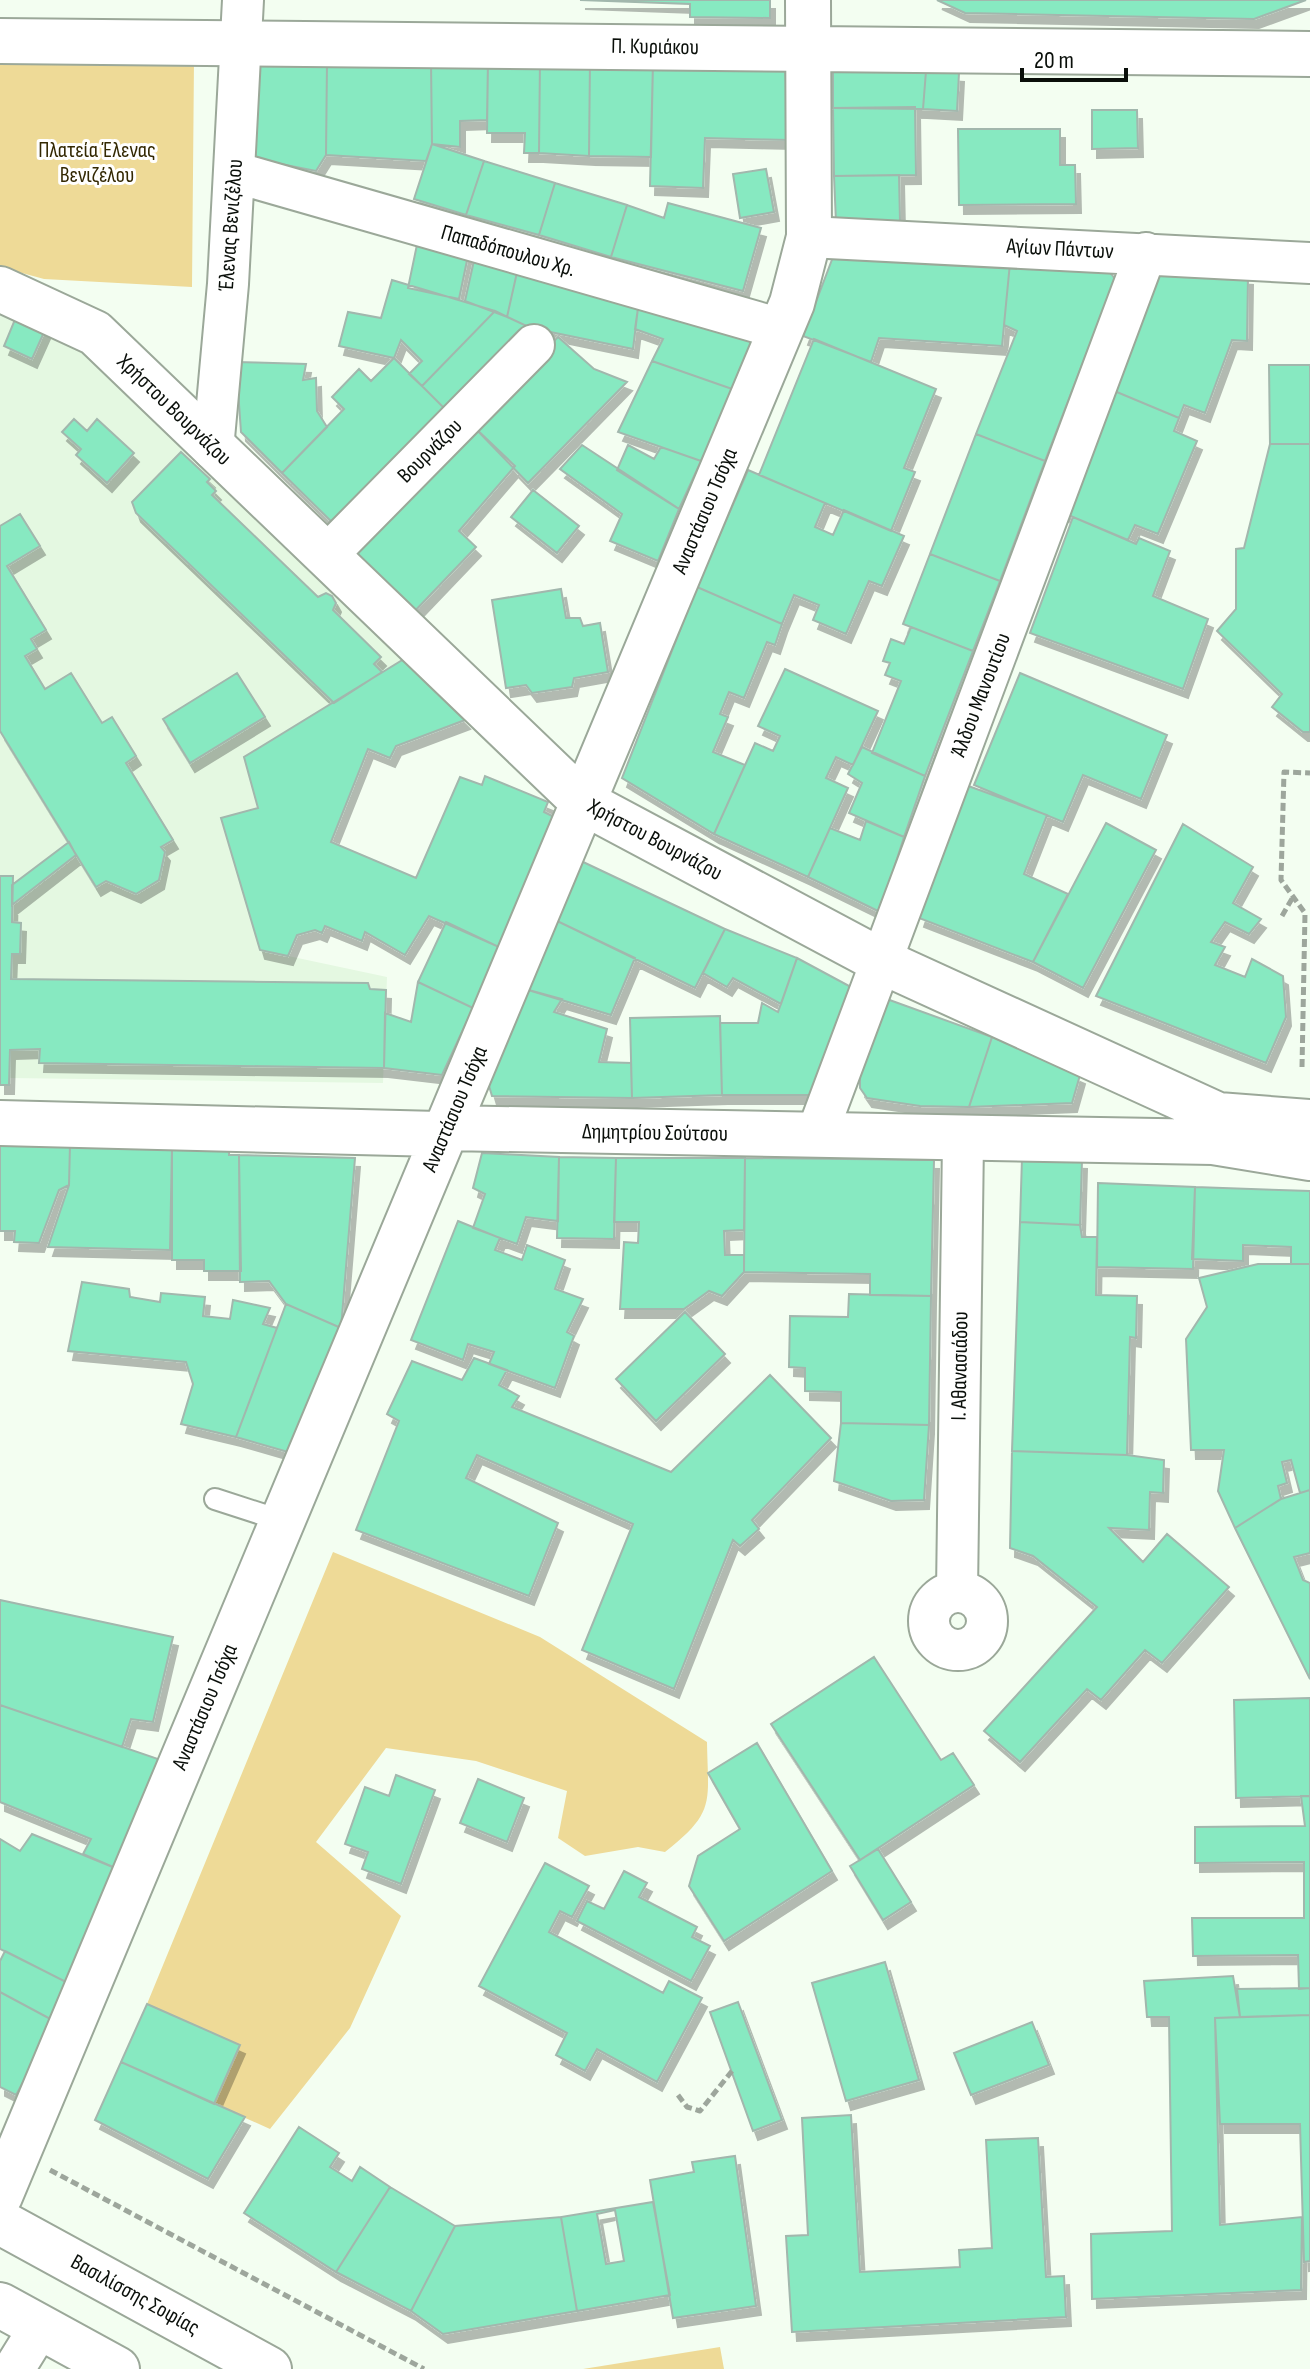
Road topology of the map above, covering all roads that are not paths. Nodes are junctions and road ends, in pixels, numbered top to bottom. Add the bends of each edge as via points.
1 (243, 0) edge
2 (808, 0) edge
3 (0, 41) edge
4 (241, 43) junction
5 (808, 49) junction
6 (1310, 54) edge
7 (234, 172) junction
8 (809, 237) junction
9 (1146, 253) junction
10 (1310, 263) edge
11 (0, 289) edge
12 (781, 329) junction
13 (534, 345) dead end
14 (213, 449) junction
15 (326, 556) junction
16 (583, 802) junction
17 (881, 961) junction
18 (1310, 1122) edge
19 (0, 1123) edge
20 (447, 1128) junction
21 (816, 1136) junction
22 (963, 1140) junction
23 (1310, 1158) edge
24 (215, 1499) dead end
25 (283, 1521) junction
26 (957, 1592) dead end
27 (0, 2196) edge
28 (0, 2222) edge
29 (0, 2305) edge
30 (40, 2327) junction
31 (14, 2369) edge
32 (117, 2369) edge
33 (269, 2369) edge

1 - 4 street, Έλενας Βενιζέλου
2 - 5 street, Αναστάσιου Τσόχα
3 - 4 street, Π. Κυριάκου
4 - 5 street, Π. Κυριάκου
4 - 7 street, Έλενας Βενιζέλου
5 - 6 street, Π. Κυριάκου
5 - 8 street, Αναστάσιου Τσόχα
7 - 12 street, Παπαδόπουλου Χρ.
7 - 14 street, Έλενας Βενιζέλου
8 - 9 street, Αγίων Πάντων
8 - 12 street, Αναστάσιου Τσόχα
9 - 10 street, Αγίων Πάντων
9 - 17 street, Άλδου Μανουτίου
11 - 14 street, Χρήστου Βουρνάζου via 95,333
12 - 16 street, Αναστάσιου Τσόχα
13 - 15 street, Βουρνάζου
14 - 15 street, Χρήστου Βουρνάζου
15 - 16 street, Χρήστου Βουρνάζου
16 - 17 street, Χρήστου Βουρνάζου
16 - 20 street, Αναστάσιου Τσόχα
17 - 18 street, Χρήστου Βουρνάζου via 1218,1115
17 - 21 street, Άλδου Μανουτίου
19 - 20 street, Δημητρίου Σούτσου via 438,1134
20 - 21 street, Δημητρίου Σούτσου
20 - 25 street, Αναστάσιου Τσόχα
21 - 22 street, Δημητρίου Σούτσου
22 - 23 street, Δημητρίου Σούτσου via 1213,1142
22 - 26 street, Ι. Αθανασιάδου
24 - 25 lane
25 - 27 street, Αναστάσιου Τσόχα
28 - 33 street, Βασιλίσσης Σοφίας
29 - 30 street
30 - 31 street
30 - 32 street

